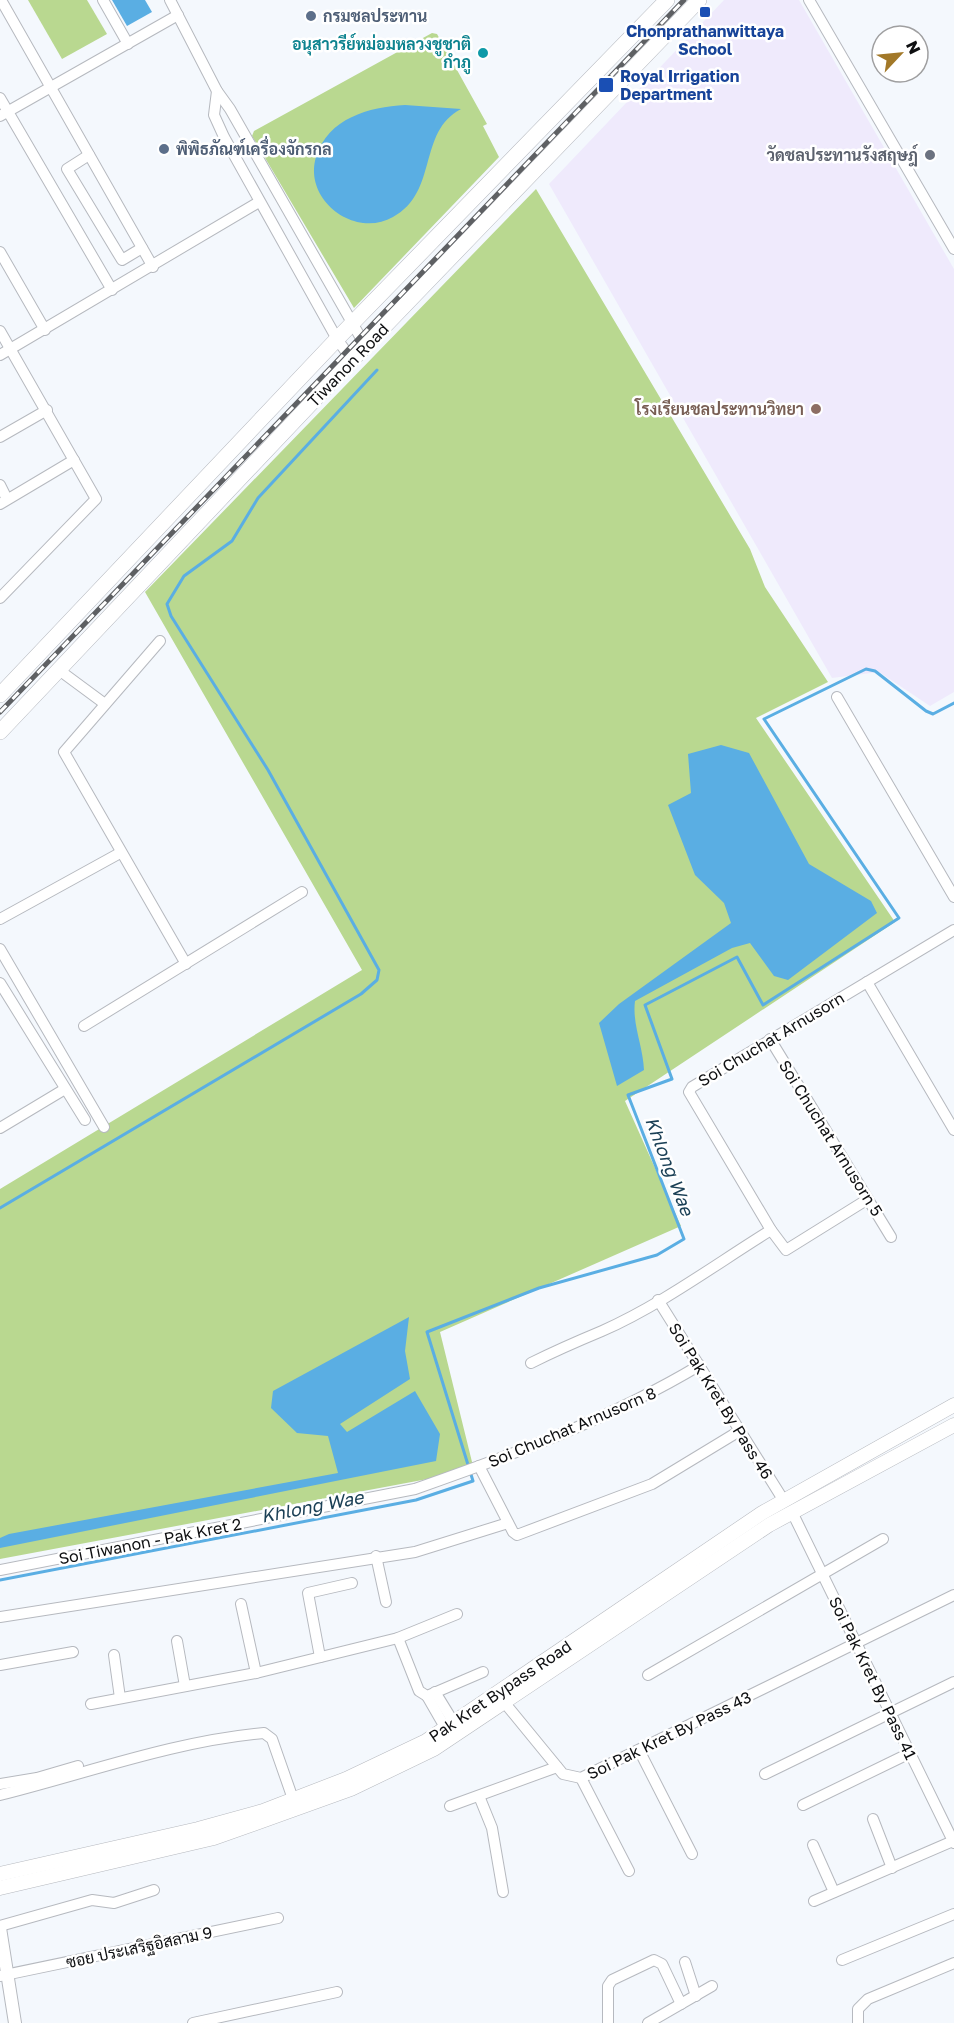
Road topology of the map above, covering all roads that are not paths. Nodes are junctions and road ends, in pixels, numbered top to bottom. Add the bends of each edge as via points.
1 (1, 0) edge
2 (103, 0) edge
3 (170, 0) edge
4 (667, 0) edge
5 (699, 0) edge
6 (809, 0) edge
7 (178, 15) junction
8 (128, 44) junction
9 (51, 88) junction
10 (217, 91) junction
11 (0, 98) edge
12 (4, 114) edge
13 (89, 155) junction
14 (259, 202) junction
15 (300, 231) junction
16 (282, 242) junction
17 (142, 248) junction
18 (954, 249) edge
19 (0, 252) edge
20 (153, 267) junction
21 (112, 290) junction
22 (352, 325) junction
23 (45, 330) junction
24 (0, 331) edge
25 (338, 339) junction
26 (366, 347) junction
27 (11, 349) junction
28 (0, 355) edge
29 (352, 360) junction
30 (46, 410) junction
31 (0, 437) edge
32 (74, 460) junction
33 (0, 486) edge
34 (4, 501) edge
35 (0, 598) edge
36 (160, 641) dead end
37 (59, 670) junction
38 (0, 695) edge
39 (837, 698) dead end
40 (105, 704) junction
41 (0, 732) edge
42 (120, 853) junction
43 (302, 892) dead end
44 (954, 897) edge
45 (0, 919) edge
46 (954, 930) edge
47 (0, 950) edge
48 (186, 964) junction
49 (867, 982) junction
50 (0, 983) edge
51 (84, 1026) dead end
52 (770, 1039) junction
53 (65, 1089) junction
54 (85, 1120) dead end
55 (0, 1127) edge
56 (104, 1127) dead end
57 (954, 1130) edge
58 (868, 1199) junction
59 (771, 1230) junction
60 (891, 1237) dead end
61 (658, 1300) junction
62 (531, 1363) dead end
63 (700, 1365) junction
64 (954, 1405) edge
65 (954, 1425) edge
66 (741, 1430) junction
67 (473, 1468) junction
68 (788, 1507) junction
69 (508, 1523) junction
70 (883, 1539) dead end
71 (376, 1556) junction
72 (0, 1570) edge
73 (822, 1572) junction
74 (352, 1583) dead end
75 (954, 1594) edge
76 (386, 1602) dead end
77 (240, 1604) dead end
78 (457, 1614) dead end
79 (0, 1617) edge
80 (398, 1638) junction
81 (177, 1641) dead end
82 (857, 1643) junction
83 (73, 1652) dead end
84 (114, 1655) dead end
85 (320, 1657) junction
86 (0, 1665) edge
87 (483, 1672) dead end
88 (256, 1673) junction
89 (648, 1675) dead end
90 (954, 1682) edge
91 (186, 1686) junction
92 (431, 1694) junction
93 (120, 1698) junction
94 (504, 1702) junction
95 (91, 1704) dead end
96 (889, 1712) junction
97 (450, 1726) junction
98 (639, 1750) junction
99 (910, 1754) junction
100 (78, 1766) dead end
101 (557, 1767) junction
102 (765, 1774) dead end
103 (581, 1778) junction
104 (0, 1784) edge
105 (0, 1795) edge
106 (479, 1796) junction
107 (293, 1799) junction
108 (803, 1805) dead end
109 (450, 1806) dead end
110 (873, 1819) dead end
111 (954, 1842) edge
112 (813, 1845) dead end
113 (692, 1854) dead end
114 (891, 1868) junction
115 (629, 1871) dead end
116 (0, 1874) edge
117 (0, 1888) edge
118 (154, 1890) dead end
119 (503, 1892) dead end
120 (834, 1892) junction
121 (814, 1901) dead end
122 (954, 1914) edge
123 (278, 1918) dead end
124 (0, 1927) edge
125 (842, 1960) dead end
126 (685, 1962) dead end
127 (954, 1963) edge
128 (4, 1975) edge
129 (712, 1986) dead end
130 (337, 1992) dead end
131 (696, 1996) junction
132 (681, 2004) junction
133 (15, 2023) edge
134 (192, 2023) edge
135 (608, 2023) edge
136 (648, 2023) edge
137 (858, 2023) edge

1 - 9 street
2 - 8 street
3 - 7 street
4 - 22 main road, Tiwanon Road
5 - 26 main road, Tiwanon Road
6 - 18 street
7 - 8 street
7 - 10 street
8 - 9 street
9 - 12 street
9 - 13 street
10 - 14 street via 214,115
10 - 15 street
11 - 12 street
12 - 21 street
13 - 17 street
13 - 17 street via 67,169 122,260
14 - 16 street
14 - 20 street
15 - 16 street
15 - 22 street
16 - 25 street
17 - 20 street
19 - 23 street
20 - 21 street
21 - 23 street
22 - 25 main road, Tiwanon Road
22 - 26 street
23 - 27 street
24 - 27 street
25 - 29 street
25 - 38 main road, Tiwanon Road
26 - 29 main road, Tiwanon Road
27 - 28 street
27 - 30 street
29 - 37 main road, Tiwanon Road
30 - 31 street
30 - 32 street
32 - 34 street
32 - 35 street via 96,499
33 - 34 street
36 - 40 street
37 - 40 street
37 - 41 main road, Tiwanon Road
39 - 44 street
40 - 42 street via 64,752
42 - 45 street
42 - 48 street
43 - 48 street
46 - 49 street, Soi Chuchat Arnusorn
47 - 56 street
48 - 51 street
49 - 52 street, Soi Chuchat Arnusorn
49 - 57 street
50 - 53 street
52 - 58 street, Soi Chuchat Arnusorn 5
52 - 59 street, Soi Chuchat Arnusorn via 689,1092
53 - 54 street
53 - 55 street
58 - 59 street via 786,1250
58 - 60 street, Soi Chuchat Arnusorn 5
59 - 61 street
61 - 62 street via 603,1331
61 - 63 street, Soi Pak Kret By Pass 46
63 - 66 street, Soi Pak Kret By Pass 46
63 - 67 street, Soi Chuchat Arnusorn 8 via 648,1397
64 - 68 main road, Pak Kret Bypass Road
65 - 68 main road, Pak Kret Bypass Road
66 - 68 street, Soi Pak Kret By Pass 46
66 - 69 street via 652,1484 521,1534 513,1532
67 - 69 street
67 - 72 street, Soi Tiwanon - Pak Kret 2 via 415,1489
68 - 73 street, Soi Pak Kret By Pass 41
68 - 94 main road, Pak Kret Bypass Road
68 - 97 main road, Pak Kret Bypass Road via 762,1513
69 - 71 street via 415,1552
70 - 73 street
71 - 76 street
71 - 79 street
73 - 82 street, Soi Pak Kret By Pass 41
73 - 89 street
74 - 85 street via 308,1593
75 - 82 street, Soi Pak Kret By Pass 43
77 - 88 street
78 - 80 street
80 - 85 street
80 - 92 street via 418,1691
81 - 91 street
82 - 96 street, Soi Pak Kret By Pass 41
82 - 98 street, Soi Pak Kret By Pass 43
83 - 86 street
84 - 93 street
85 - 88 street
87 - 92 street
88 - 91 street
90 - 96 street
91 - 93 street
92 - 97 street
93 - 95 street
94 - 101 street, Soi Pak Kret By Pass 43
94 - 117 main road, Pak Kret Bypass Road via 434,1749 351,1789 268,1820 214,1838
96 - 99 street, Soi Pak Kret By Pass 41
96 - 102 street
97 - 107 main road, Pak Kret Bypass Road via 346,1779
98 - 103 street, Soi Pak Kret By Pass 43
98 - 113 street
99 - 108 street
99 - 111 street, Soi Pak Kret By Pass 41
100 - 104 street
101 - 103 street, Soi Pak Kret By Pass 43 via 567,1777
101 - 106 street
103 - 115 street
105 - 107 street via 137,1756 230,1736 264,1733 272,1738
106 - 109 street
106 - 119 street via 492,1828
107 - 116 main road, Pak Kret Bypass Road via 198,1829
110 - 114 street
111 - 114 street
112 - 120 street
114 - 120 street
118 - 124 street via 114,1903 92,1900
120 - 121 street
122 - 125 street
123 - 128 street, ซอย ประเสริฐอิสลาม 9
124 - 128 street
126 - 131 street
127 - 137 street via 868,2000 858,2009
128 - 133 street
129 - 131 street
130 - 134 street
131 - 132 street
132 - 135 street via 662,1964 654,1960 612,1980 608,1986
132 - 136 street

